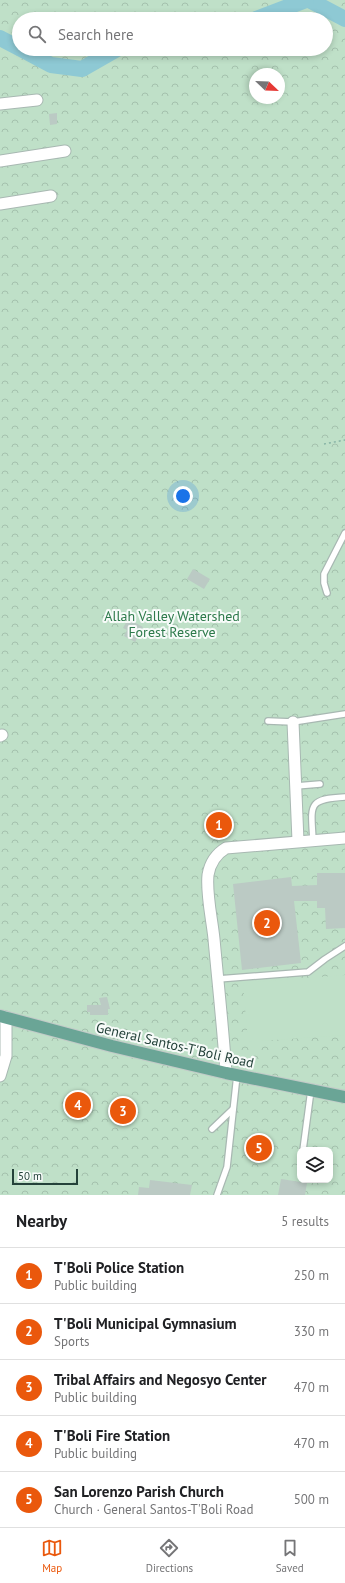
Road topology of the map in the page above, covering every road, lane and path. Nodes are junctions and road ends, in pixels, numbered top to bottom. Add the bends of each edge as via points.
1 (37, 100) dead end
2 (0, 104) edge
3 (65, 151) dead end
4 (0, 161) edge
5 (51, 196) dead end
6 (0, 204) edge
7 (345, 440) edge
8 (324, 444) dead end
9 (345, 533) edge
10 (327, 593) dead end
11 (345, 714) edge
12 (268, 721) dead end
13 (293, 722) junction
14 (320, 784) dead end
15 (296, 786) junction
16 (345, 797) edge
17 (345, 838) edge
18 (313, 840) junction
19 (298, 841) junction
20 (345, 946) edge
21 (218, 979) junction
22 (3, 1016) edge
23 (231, 1074) junction
24 (0, 1076) edge
25 (311, 1090) junction
26 (345, 1097) edge
27 (233, 1108) junction
28 (212, 1129) dead end
29 (303, 1147) edge
30 (217, 1195) edge

1 - 2 street
3 - 4 street
5 - 6 street
7 - 8 path
9 - 10 lane via 324,574
11 - 13 lane
12 - 13 lane
13 - 15 street
14 - 15 lane
15 - 19 street
16 - 18 lane via 326,798 314,806 311,814
17 - 18 street
18 - 19 street
19 - 21 street via 226,848 214,858 208,883
20 - 21 lane via 308,972
21 - 23 street
22 - 23 main road, General Santos-T'Boli Road via 112,1046
22 - 24 street via 6,1056
23 - 25 main road, General Santos-T'Boli Road
23 - 27 lane
25 - 26 main road, General Santos-T'Boli Road
25 - 29 lane
27 - 28 lane
27 - 30 lane via 227,1167

